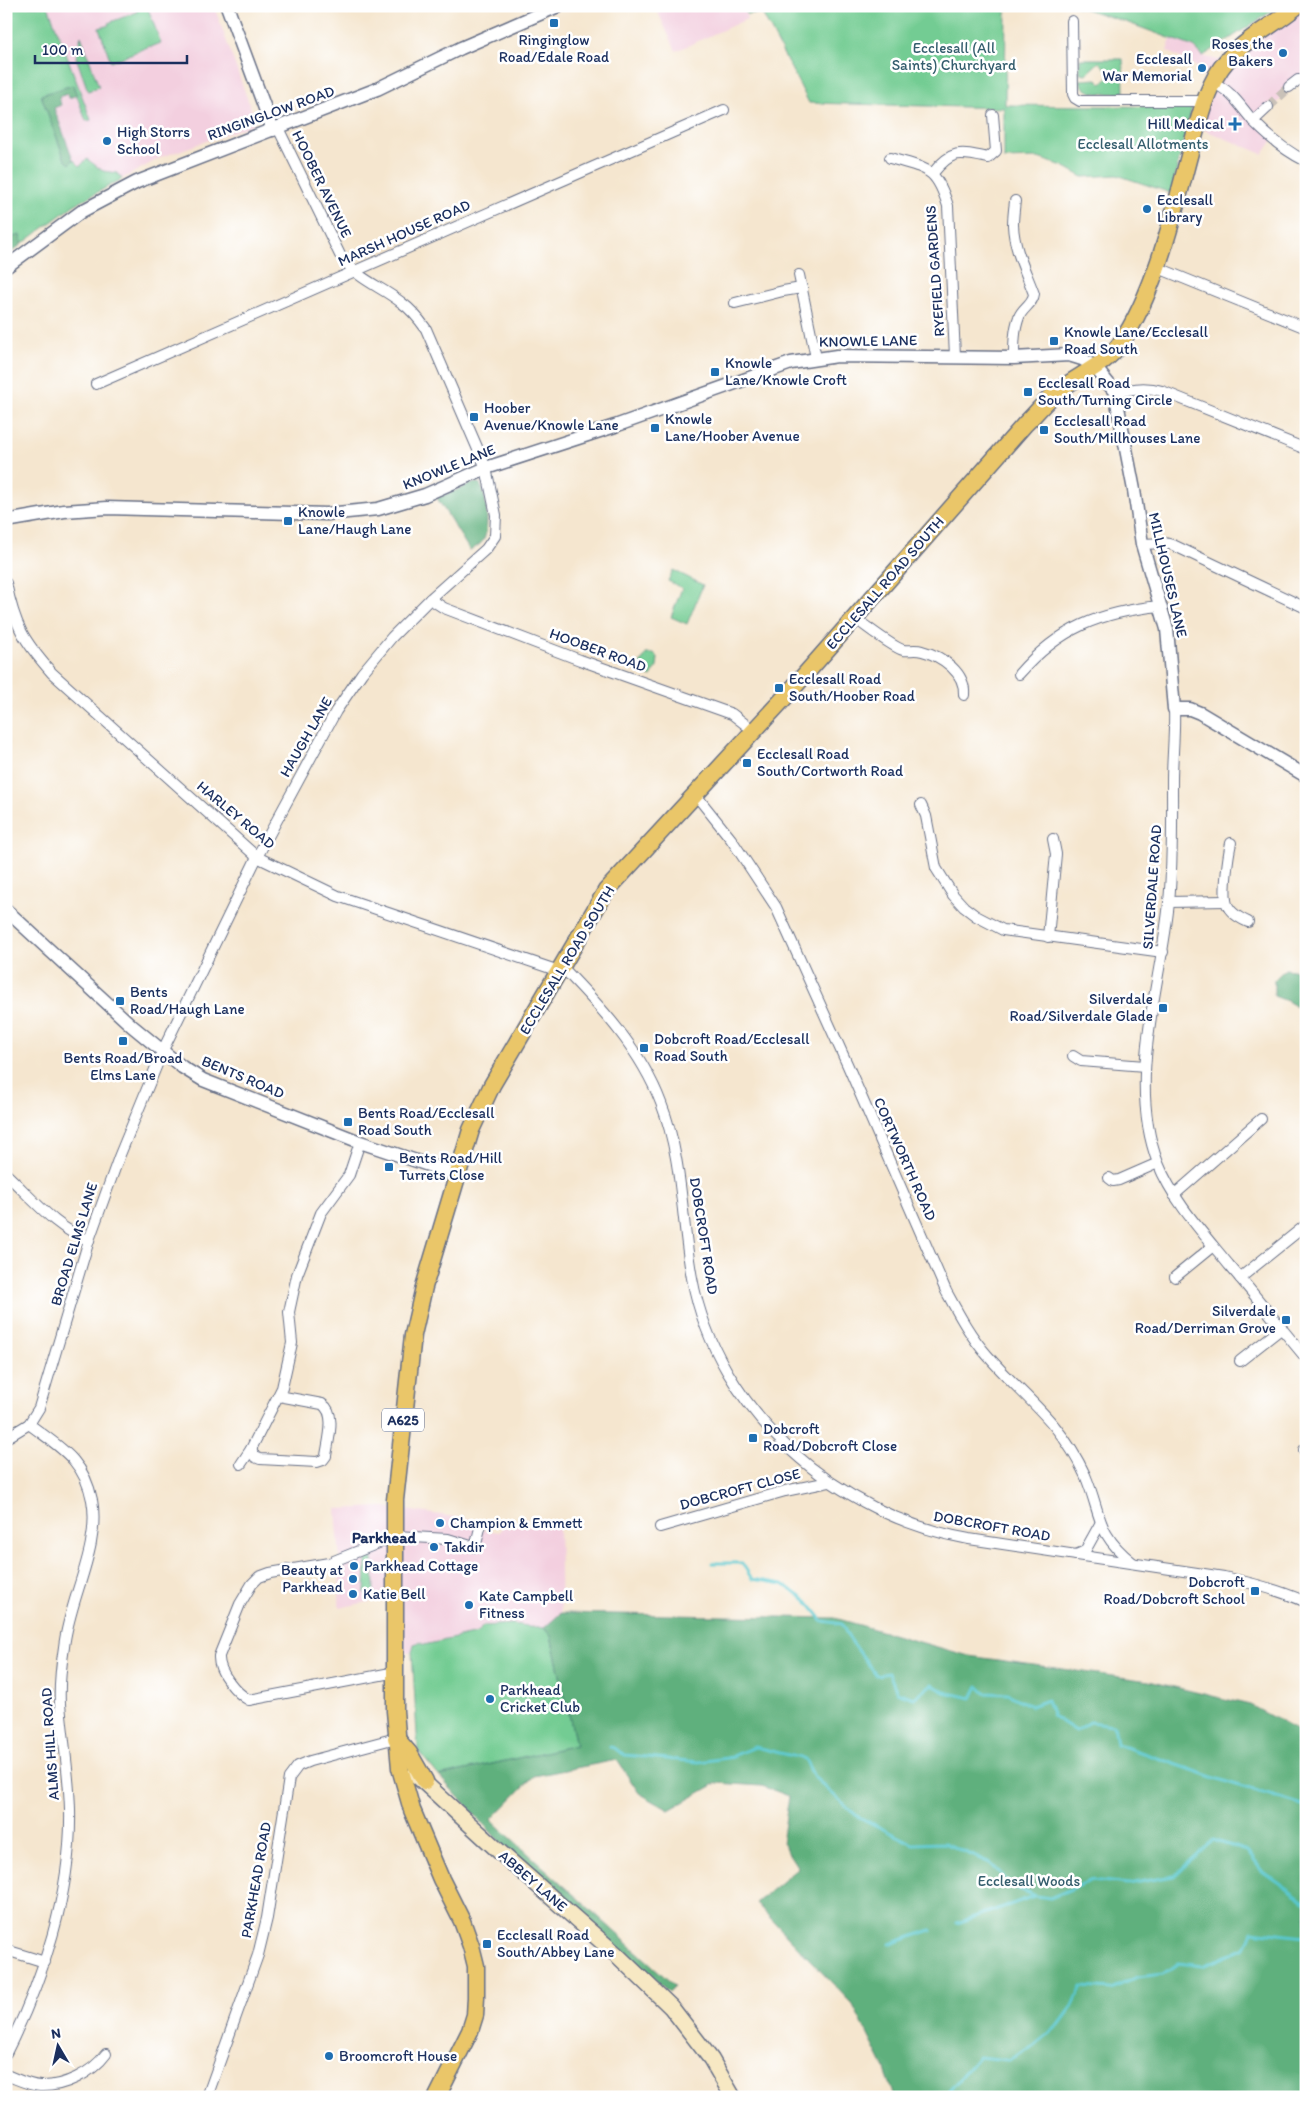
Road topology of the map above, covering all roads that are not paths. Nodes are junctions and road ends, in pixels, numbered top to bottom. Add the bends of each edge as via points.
1 (227, 6) edge
2 (558, 6) edge
3 (1298, 6) edge
4 (1072, 21) dead end
5 (1306, 80) edge
6 (1213, 84) junction
7 (1289, 87) tunnel mouth
8 (1206, 100) junction
9 (1268, 107) tunnel mouth
10 (724, 110) dead end
11 (993, 115) dead end
12 (1253, 121) junction
13 (276, 129) junction
14 (890, 158) dead end
15 (1306, 161) edge
16 (933, 173) junction
17 (1015, 201) dead end
18 (6, 267) edge
19 (1156, 267) junction
20 (353, 271) junction
21 (800, 276) dead end
22 (802, 288) junction
23 (735, 303) dead end
24 (1306, 328) edge
25 (955, 356) junction
26 (816, 358) junction
27 (1014, 358) junction
28 (1095, 367) junction
29 (96, 384) dead end
30 (1115, 392) junction
31 (1306, 449) edge
32 (486, 468) junction
33 (6, 520) edge
34 (1142, 544) junction
35 (6, 583) edge
36 (430, 598) junction
37 (1160, 606) junction
38 (1306, 608) edge
39 (854, 618) junction
40 (1019, 674) dead end
41 (964, 695) dead end
42 (1174, 709) junction
43 (754, 731) junction
44 (1306, 776) edge
45 (695, 794) junction
46 (921, 806) dead end
47 (1053, 840) dead end
48 (1230, 843) dead end
49 (257, 857) junction
50 (1226, 901) junction
51 (1169, 902) junction
52 (6, 910) edge
53 (1248, 922) dead end
54 (1048, 936) junction
55 (1163, 952) junction
56 (560, 969) junction
57 (163, 1050) junction
58 (1073, 1056) dead end
59 (1145, 1066) junction
60 (1262, 1119) dead end
61 (360, 1142) junction
62 (1158, 1163) junction
63 (6, 1174) edge
64 (458, 1175) junction
65 (1109, 1178) dead end
66 (1174, 1195) junction
67 (1306, 1225) edge
68 (89, 1240) junction
69 (1214, 1246) junction
70 (1175, 1277) dead end
71 (1240, 1278) junction
72 (1282, 1328) junction
73 (1306, 1358) edge
74 (1240, 1361) dead end
75 (279, 1396) junction
76 (29, 1424) junction
77 (6, 1438) edge
78 (251, 1448) junction
79 (241, 1464) dead end
80 (830, 1482) junction
81 (481, 1524) dead end
82 (1100, 1524) junction
83 (660, 1527) dead end
84 (396, 1536) junction
85 (1076, 1555) junction
86 (1133, 1564) junction
87 (1306, 1602) edge
88 (396, 1672) junction
89 (396, 1738) junction
90 (400, 1768) junction
91 (428, 1784) junction
92 (412, 1810) junction
93 (6, 1950) edge
94 (45, 1962) junction
95 (6, 2053) edge
96 (106, 2054) dead end
97 (6, 2075) edge
98 (207, 2097) edge
99 (437, 2097) edge
100 (733, 2097) edge

1 - 13 street
2 - 13 street, RINGINGLOW ROAD via 377,89
3 - 6 main road, ECCLESALL ROAD SOUTH / A625 via 1232,54
4 - 8 street via 1073,94 1080,101
5 - 7 street via 1298,80
6 - 8 main road, ECCLESALL ROAD SOUTH / A625
6 - 12 street via 1224,88
8 - 19 main road, ECCLESALL ROAD SOUTH / A625
9 - 12 street
10 - 20 street, MARSH HOUSE ROAD
11 - 16 street via 996,151 988,158 972,153 950,156
12 - 15 street via 1288,151
13 - 18 street, RINGINGLOW ROAD via 165,170 104,198
13 - 20 street, HOOBER AVENUE via 340,255
14 - 16 street
16 - 25 street, RYEFIELD GARDENS via 942,186 948,206
17 - 27 street via 1013,226 1019,256 1034,294 1033,300 1019,316
19 - 24 street
19 - 28 main road, ECCLESALL ROAD SOUTH / A625 via 1121,342
20 - 29 street, MARSH HOUSE ROAD
20 - 32 street, HOOBER AVENUE via 402,302 426,329
21 - 22 street
22 - 23 street
22 - 26 street
25 - 26 street, KNOWLE LANE
25 - 27 street, KNOWLE LANE
26 - 32 street, KNOWLE LANE via 763,372 615,426
27 - 28 street, KNOWLE LANE via 1069,355
28 - 30 street, MILLHOUSES LANE
28 - 39 main road, ECCLESALL ROAD SOUTH / A625 via 1056,392 1025,424
30 - 31 street via 1139,387 1162,391
30 - 34 street, MILLHOUSES LANE
32 - 33 street, KNOWLE LANE via 401,504 356,512 106,508
32 - 36 street, HAUGH LANE via 496,515 495,536 486,549
34 - 37 street, MILLHOUSES LANE
34 - 38 street via 1165,542 1173,545
35 - 49 street, HARLEY ROAD via 18,627 52,673
36 - 43 street, HOOBER ROAD via 453,612 732,714
36 - 49 street, HAUGH LANE via 377,655 336,711
37 - 40 street via 1118,612 1082,625 1045,646
37 - 42 street, MILLHOUSES LANE via 1167,629
39 - 41 street via 902,650 933,654 956,670 965,686
39 - 43 main road, ECCLESALL ROAD SOUTH / A625
42 - 44 street via 1200,712
42 - 51 street, SILVERDALE ROAD
43 - 45 main road, ECCLESALL ROAD SOUTH / A625
45 - 56 main road, ECCLESALL ROAD SOUTH / A625 via 606,891
45 - 82 street, CORTWORTH ROAD via 731,839 776,907 946,1291 987,1355 1065,1438 1085,1476
46 - 54 street via 926,816 936,868 964,907 1003,930
47 - 54 street via 1056,854
48 - 50 street
49 - 56 street, HARLEY ROAD via 338,896
49 - 57 street, HAUGH LANE
50 - 51 street
50 - 53 street via 1230,910
51 - 55 street, SILVERDALE ROAD
52 - 57 street, BENTS ROAD via 132,1026
54 - 55 street
55 - 59 street, SILVERDALE ROAD
56 - 64 main road, ECCLESALL ROAD SOUTH / A625 via 492,1085 471,1130
56 - 80 street, DOBCROFT ROAD via 605,1013 634,1052 661,1103 677,1162 692,1280 714,1349 732,1382 757,1415
57 - 61 street, BENTS ROAD via 182,1067 216,1086
57 - 68 street, BROAD ELMS LANE
58 - 59 street via 1081,1061
59 - 62 street, SILVERDALE ROAD via 1147,1120
60 - 66 street
61 - 64 street, BENTS ROAD
61 - 75 street via 349,1175 321,1213 293,1285 289,1312 292,1343
62 - 65 street via 1119,1180
62 - 66 street, SILVERDALE ROAD
63 - 68 street via 64,1228
64 - 84 main road, ECCLESALL ROAD SOUTH / A625 via 413,1335 396,1500
66 - 69 street, SILVERDALE ROAD
67 - 71 street
68 - 76 street, BROAD ELMS LANE via 39,1408
69 - 70 street
69 - 71 street, SILVERDALE ROAD
71 - 72 street, SILVERDALE ROAD
72 - 73 street, SILVERDALE ROAD
72 - 74 street
75 - 78 street
75 - 78 street via 326,1407 330,1420 326,1456 317,1462 260,1460
76 - 77 street
76 - 94 street, ALMS HILL ROAD via 78,1464 92,1499 94,1518 91,1542 68,1620 62,1660 60,1703 70,1811 68,1848
78 - 79 street
80 - 83 street, DOBCROFT CLOSE via 785,1491
80 - 85 street, DOBCROFT ROAD via 863,1502 930,1532
81 - 84 street via 474,1546 448,1539
82 - 85 street via 1085,1551
82 - 86 street, CORTWORTH ROAD via 1117,1550
84 - 88 main road, ECCLESALL ROAD SOUTH / A625
84 - 88 street via 329,1563 270,1573 259,1578 240,1604 219,1662 239,1693 249,1700
85 - 86 street, DOBCROFT ROAD
86 - 87 street, DOBCROFT ROAD via 1258,1584
88 - 89 main road, ECCLESALL ROAD SOUTH / A625
89 - 90 main road, ECCLESALL ROAD SOUTH / A625
89 - 91 main road
89 - 98 street, PARKHEAD ROAD via 310,1761 298,1766 289,1778 258,1955
90 - 91 main road, ABBEY LANE via 412,1771
90 - 92 main road, ECCLESALL ROAD SOUTH / A625
91 - 92 main road via 416,1794
91 - 100 main road, ABBEY LANE via 617,1954 671,2007 712,2059
92 - 99 main road, ECCLESALL ROAD SOUTH / A625 via 462,1922 476,1966 475,2015
93 - 94 street
94 - 95 street, ALMS HILL ROAD
96 - 97 street via 75,2078 46,2086

